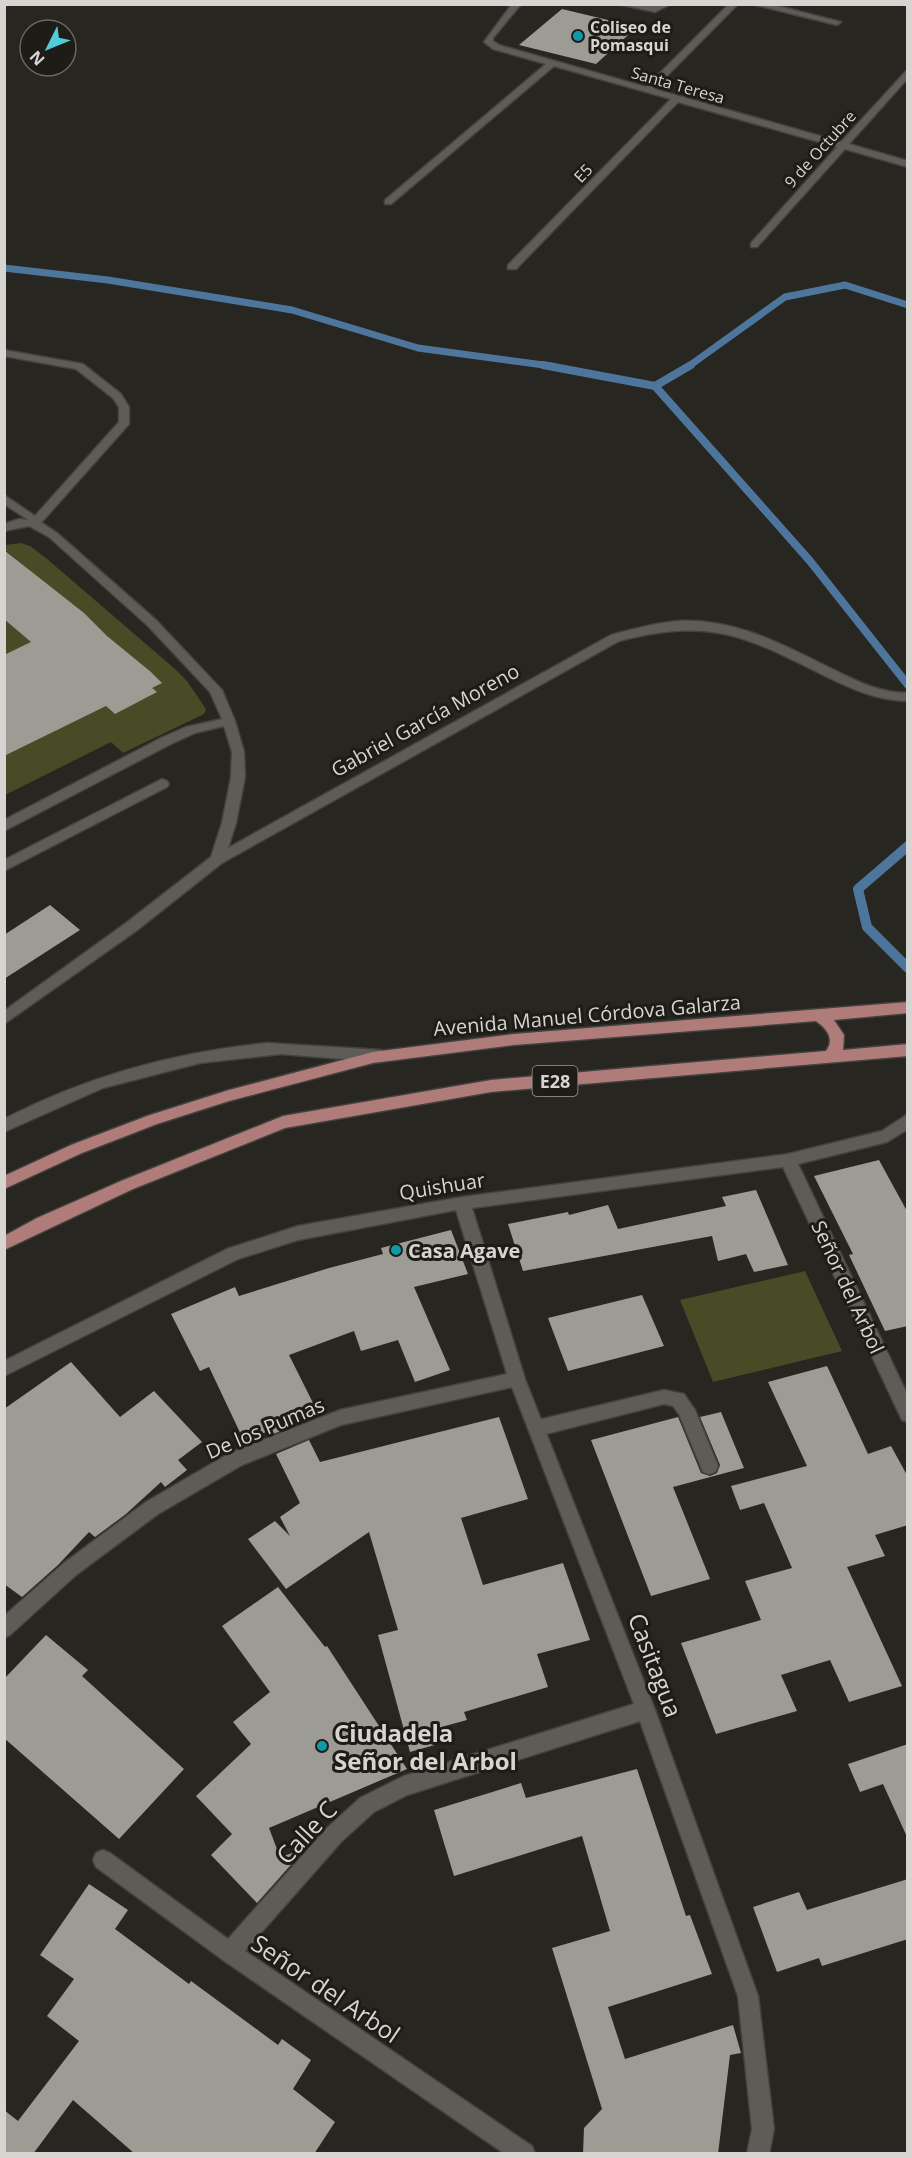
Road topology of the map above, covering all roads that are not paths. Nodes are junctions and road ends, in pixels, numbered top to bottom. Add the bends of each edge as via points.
1 (517, 4) edge
2 (622, 4) edge
3 (667, 4) edge
4 (734, 4) edge
5 (756, 4) edge
6 (837, 22) dead end
7 (551, 64) junction
8 (908, 72) edge
9 (647, 91) junction
10 (675, 100) junction
11 (842, 147) junction
12 (908, 164) edge
13 (388, 202) dead end
14 (754, 245) dead end
15 (512, 267) dead end
16 (4, 353) edge
17 (4, 498) edge
18 (36, 522) junction
19 (4, 528) edge
20 (908, 697) edge
21 (229, 721) junction
22 (162, 784) dead end
23 (4, 826) edge
24 (217, 860) junction
25 (4, 866) edge
26 (908, 1007) edge
27 (820, 1016) junction
28 (4, 1019) edge
29 (908, 1050) edge
30 (381, 1056) junction
31 (830, 1058) junction
32 (908, 1120) edge
33 (4, 1126) edge
34 (788, 1160) junction
35 (4, 1183) edge
36 (462, 1203) junction
37 (4, 1244) edge
38 (4, 1369) edge
39 (517, 1379) junction
40 (908, 1415) edge
41 (538, 1428) junction
42 (709, 1466) dead end
43 (4, 1629) edge
44 (646, 1710) junction
45 (103, 1860) dead end
46 (230, 1953) junction
47 (524, 2154) edge
48 (758, 2154) edge

1 - 7 street, Santa Teresa via 488,42
2 - 3 street via 655,9
4 - 9 street
5 - 6 street
7 - 9 street, Santa Teresa
7 - 13 street
8 - 11 street, 9 de Octubre
9 - 10 street, Santa Teresa
10 - 11 street, Santa Teresa
10 - 15 street, E5
11 - 12 street, Santa Teresa
11 - 14 street, 9 de Octubre
16 - 18 street via 79,366 117,396 124,407 125,422 119,430
17 - 18 street
18 - 19 street
18 - 21 street via 152,623 216,690
20 - 24 street, Gabriel García Moreno via 871,692 743,633 717,626 654,627 615,638
21 - 23 street via 166,741
21 - 24 street via 238,752 238,777
22 - 25 street
24 - 28 street, Gabriel García Moreno
26 - 27 main road, Avenida Manuel Córdova Galarza
27 - 30 main road, Avenida Manuel Córdova Galarza via 527,1037
27 - 31 main road via 838,1037 836,1052
29 - 31 main road, E28
30 - 33 street via 269,1049 205,1056 138,1072 40,1106
30 - 35 main road, Avenida Manuel Córdova Galarza via 226,1094 55,1157
31 - 37 main road, E28 via 491,1086 283,1122 127,1185
32 - 34 street, Quishuar via 887,1136
34 - 36 street, Quishuar
34 - 40 street, Señor del Arbol
36 - 38 street, Quishuar via 298,1233 233,1254
36 - 39 street, Casitagua
39 - 41 street, Casitagua
39 - 43 street, De los Pumas via 340,1418 236,1459 152,1508 70,1569
41 - 42 street via 664,1396 678,1399
41 - 44 street, Casitagua
44 - 46 street, Calle C via 404,1786 367,1805 334,1835
44 - 48 street, Casitagua via 748,1996 763,2129
45 - 46 street, Señor del Arbol
46 - 47 street, Señor del Arbol

